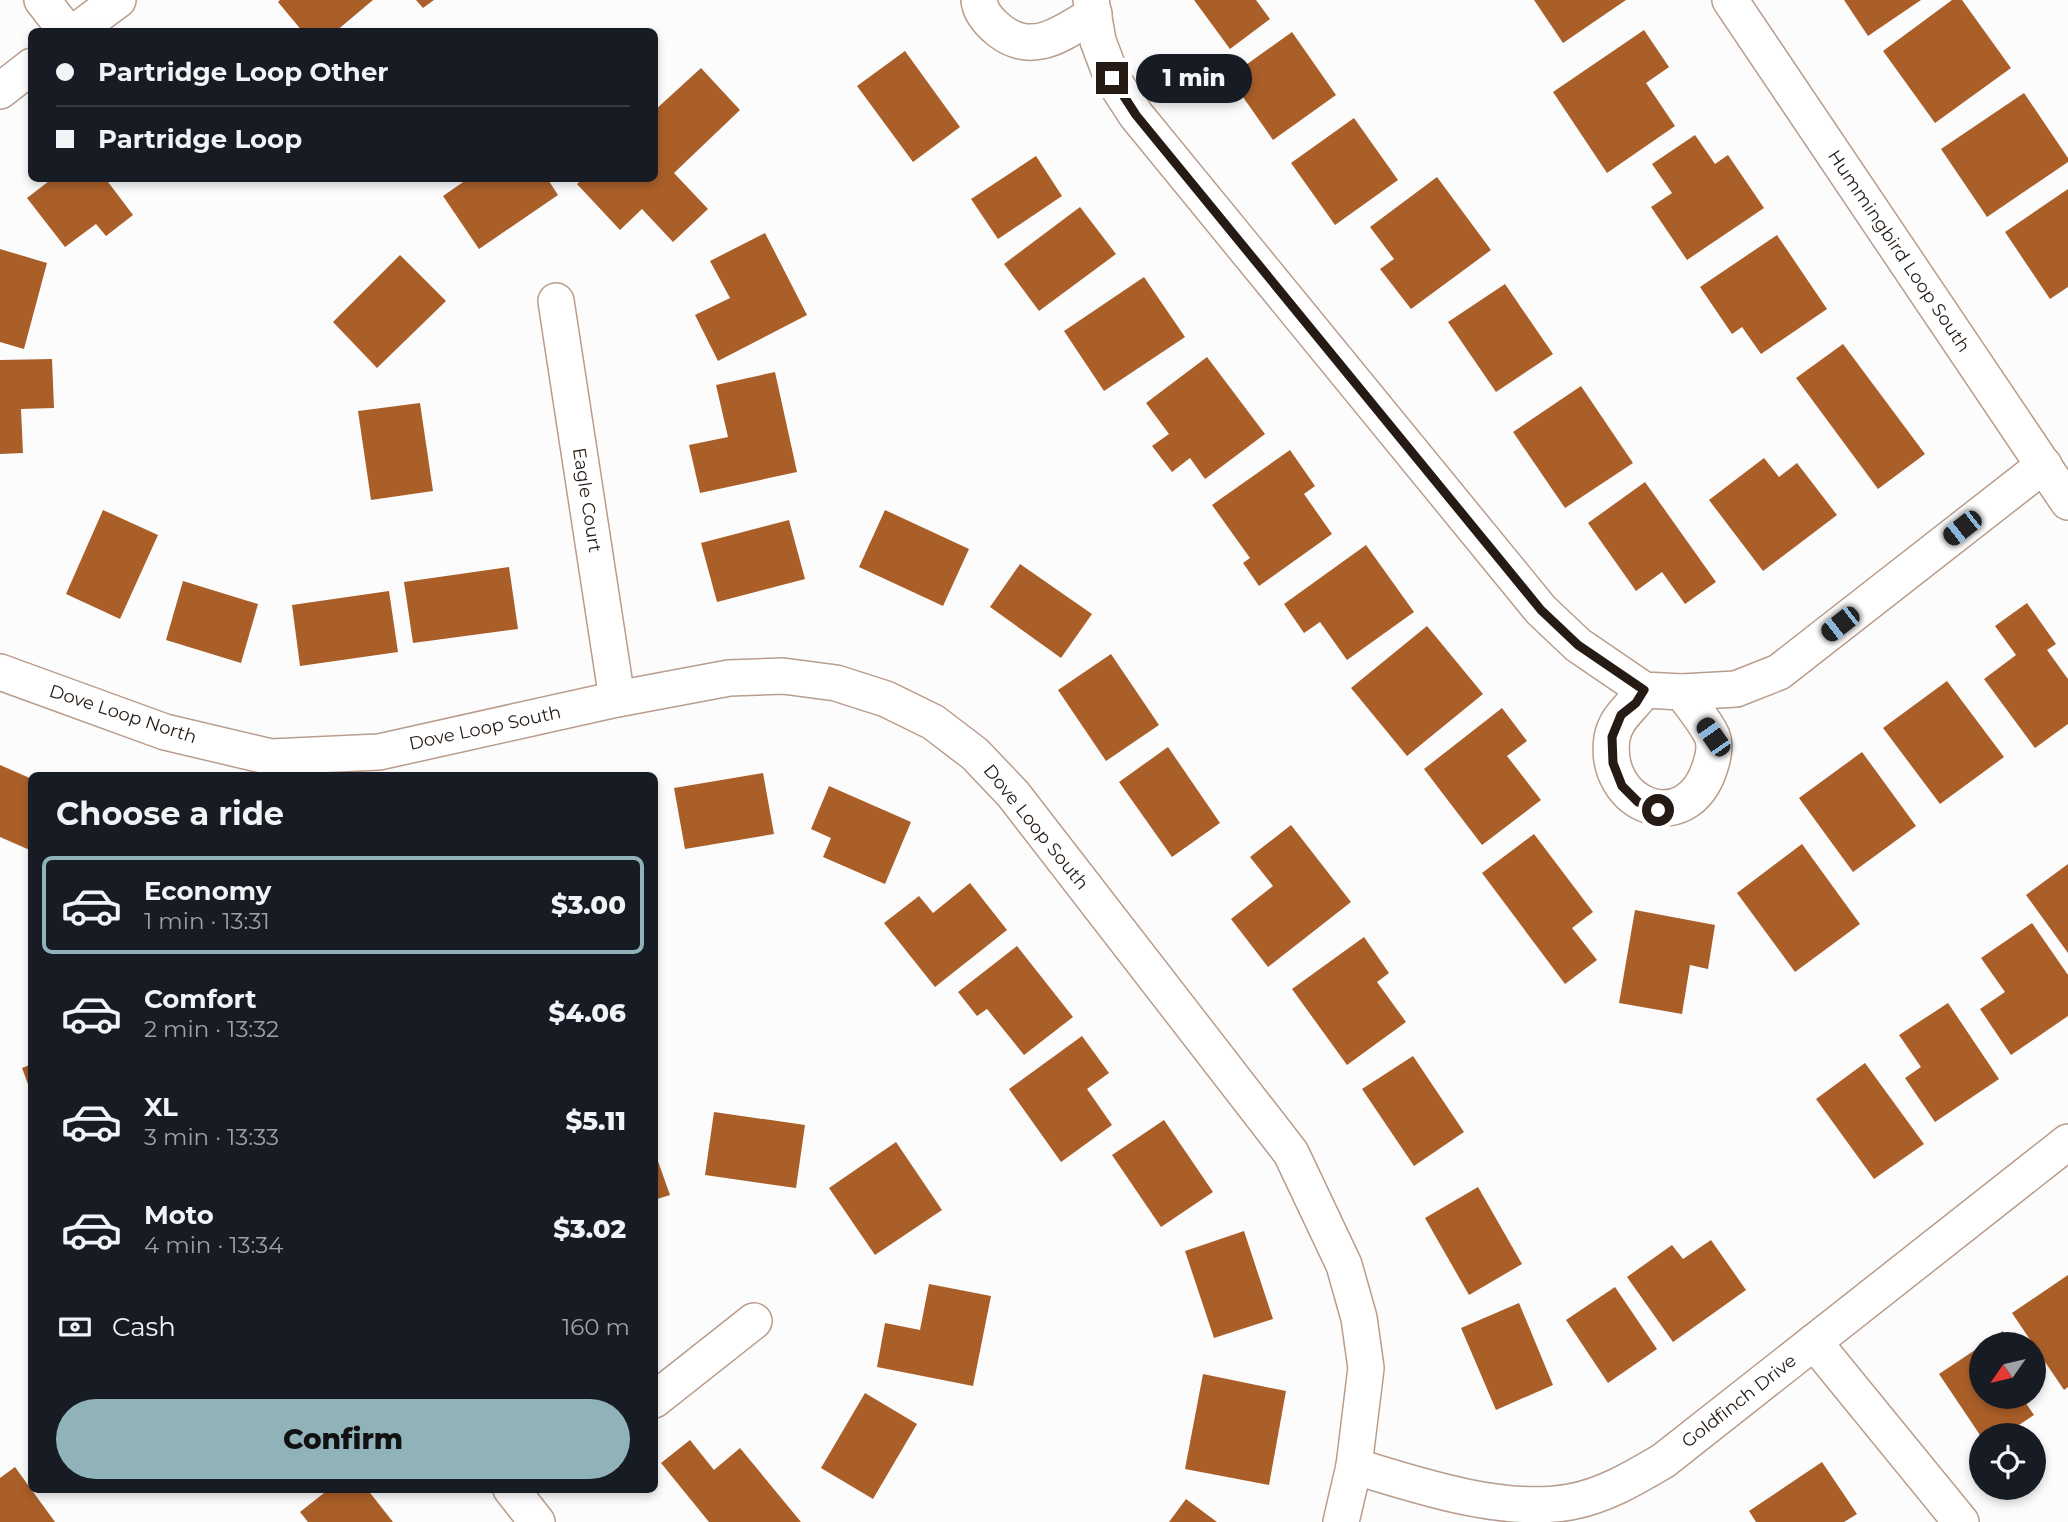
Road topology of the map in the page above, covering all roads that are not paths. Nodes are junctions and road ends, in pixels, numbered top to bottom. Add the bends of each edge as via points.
1 (42, 0) edge
2 (118, 0) edge
3 (979, 0) edge
4 (1730, 0) edge
5 (1093, 7) edge
6 (64, 28) edge
7 (80, 28) edge
8 (28, 69) edge
9 (0, 91) edge
10 (556, 301) dead end
11 (2044, 464) junction
12 (2068, 502) edge
13 (0, 672) edge
14 (1644, 690) junction
15 (1682, 692) junction
16 (617, 699) junction
17 (270, 766) edge
18 (2068, 1142) edge
19 (754, 1321) dead end
20 (1814, 1342) junction
21 (658, 1397) edge
22 (1354, 1466) junction
23 (1341, 1522) edge
24 (1961, 1522) edge

1 - 6 street
2 - 7 street
3 - 5 street via 990,23 1008,37 1028,43 1056,36
4 - 11 street, Hummingbird Loop South
5 - 14 street via 1098,41 1112,78 1162,148 1541,610 1578,645
8 - 9 street
10 - 16 street, Eagle Court
11 - 12 street, Hummingbird Loop South
11 - 15 street via 1779,671 1736,689
13 - 17 street, Dove Loop North
14 - 15 street
14 - 15 street via 1621,715 1612,737 1613,763 1622,786 1638,802 1658,810 1679,806 1695,795 1714,755 1713,737
16 - 17 street, Dove Loop South via 379,752
16 - 22 street, Dove Loop South via 729,678 783,676 836,683 886,699 933,722 975,754 1013,794 1291,1153 1344,1265 1359,1318 1366,1368
18 - 20 street, Goldfinch Drive
19 - 21 street
20 - 22 street, Goldfinch Drive via 1663,1461 1618,1487 1571,1502 1523,1506 1433,1490
20 - 24 street
22 - 23 street

